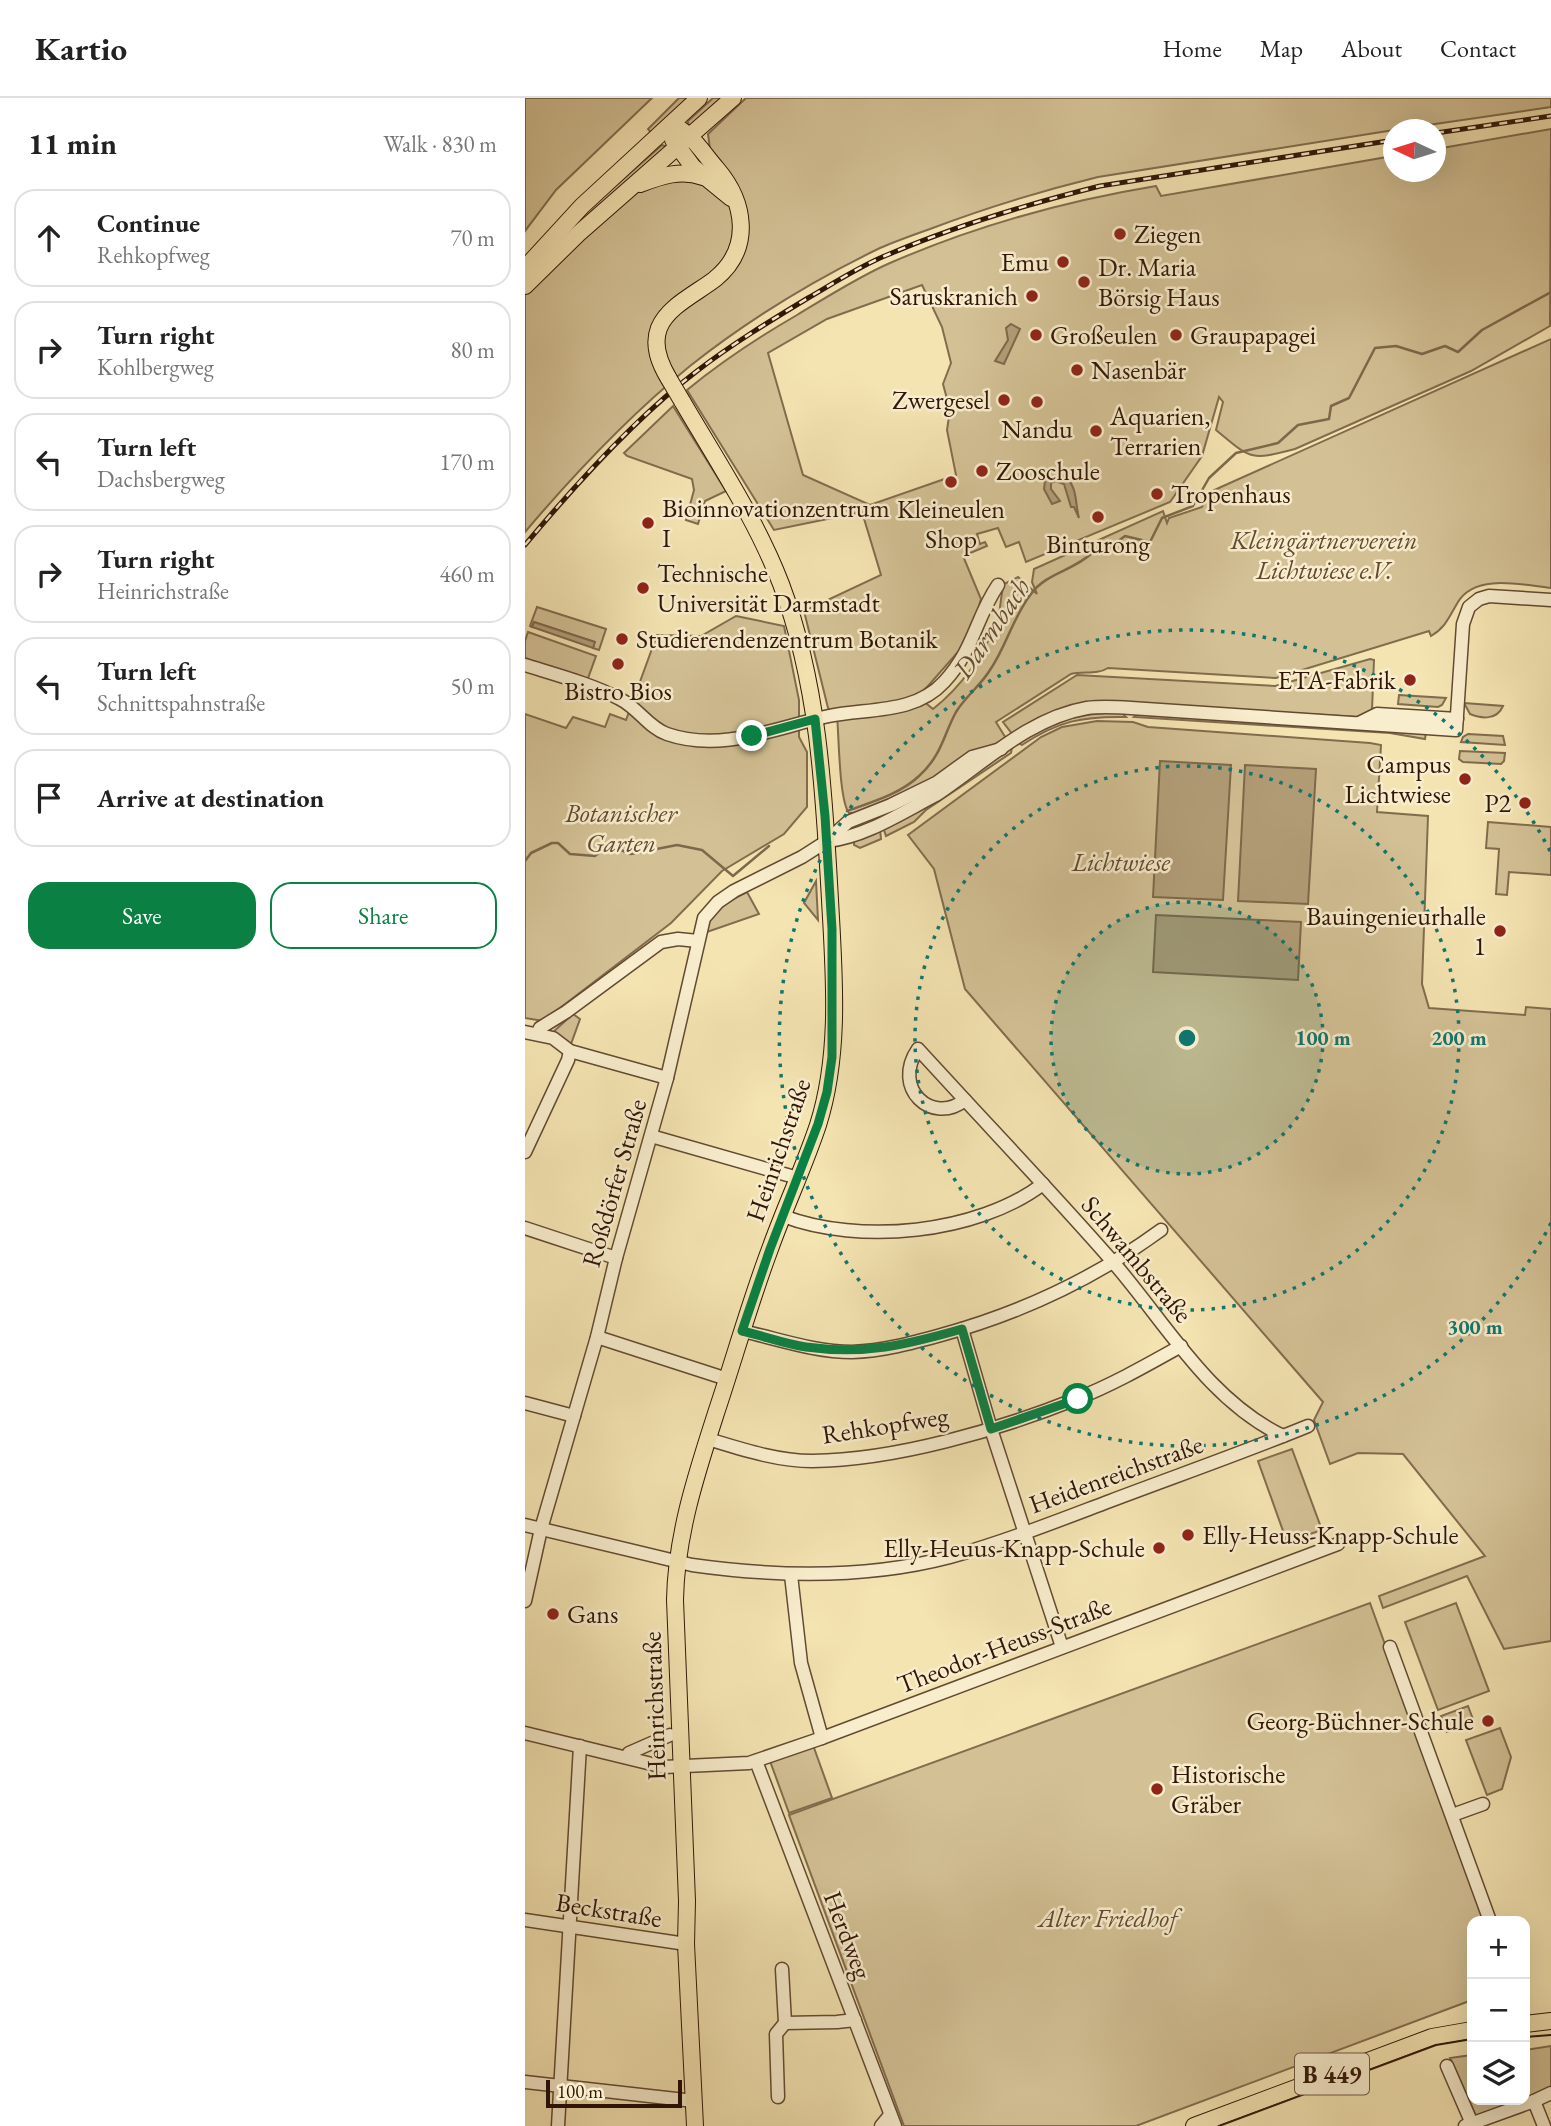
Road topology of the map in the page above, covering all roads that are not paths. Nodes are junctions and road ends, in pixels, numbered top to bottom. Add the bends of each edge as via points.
1 (699, 98) edge
2 (709, 98) edge
3 (733, 98) edge
4 (680, 129) junction
5 (677, 147) junction
6 (705, 178) junction
7 (626, 192) junction
8 (738, 208) junction
9 (525, 268) edge
10 (525, 286) edge
11 (998, 584) dead end
12 (1551, 600) edge
13 (525, 664) edge
14 (815, 719) junction
15 (827, 841) junction
16 (698, 941) junction
17 (531, 1033) edge
18 (570, 1051) junction
19 (667, 1078) junction
20 (965, 1100) junction
21 (651, 1136) junction
22 (525, 1152) edge
23 (798, 1178) junction
24 (1043, 1184) junction
25 (783, 1216) junction
26 (525, 1228) edge
27 (1161, 1230) dead end
28 (616, 1258) junction
29 (1114, 1263) junction
30 (962, 1329) junction
31 (742, 1331) junction
32 (597, 1337) junction
33 (1181, 1346) junction
34 (727, 1379) junction
35 (525, 1403) edge
36 (574, 1416) junction
37 (1308, 1426) dead end
38 (991, 1429) junction
39 (1283, 1436) junction
40 (708, 1439) junction
41 (525, 1525) edge
42 (541, 1528) junction
43 (1025, 1533) junction
44 (1338, 1544) dead end
45 (677, 1562) junction
46 (791, 1575) junction
47 (525, 1601) edge
48 (1062, 1647) junction
49 (1390, 1647) dead end
50 (525, 1733) edge
51 (670, 1735) dead end
52 (822, 1738) junction
53 (580, 1746) junction
54 (626, 1757) junction
55 (756, 1761) junction
56 (681, 1767) junction
57 (1483, 1804) dead end
58 (1458, 1813) dead end
59 (1488, 1916) edge
60 (525, 1920) edge
61 (569, 1927) junction
62 (686, 1944) junction
63 (782, 1969) dead end
64 (855, 2020) junction
65 (1551, 2021) edge
66 (1530, 2022) edge
67 (785, 2023) junction
68 (1467, 2031) edge
69 (1447, 2066) dead end
70 (525, 2082) edge
71 (560, 2087) junction
72 (1551, 2093) edge
73 (778, 2097) dead end
74 (694, 2101) junction
75 (1534, 2101) junction
76 (893, 2120) edge
77 (1470, 2125) edge
78 (558, 2126) edge
79 (695, 2126) edge
80 (881, 2126) edge
81 (1194, 2126) edge
82 (1544, 2126) edge

1 - 4 main road
2 - 4 main road
3 - 4 main road
4 - 5 main road
4 - 8 main road, Heinrichstraße via 730,187
4 - 9 main road via 582,206
5 - 6 main road
5 - 7 main road
6 - 7 main road via 671,174
6 - 8 main road
7 - 10 main road
8 - 14 main road, Heinrichstraße, bridge via 740,237 730,262 672,311 660,326 657,349 669,379 748,513 772,564 795,629
11 - 14 street via 962,660 935,692 903,706
12 - 15 street, Roßdörfer Straße via 1489,596 1469,607 1463,624 1456,724 1089,708 1039,724 1001,749 972,757 936,783 848,822
13 - 14 street via 622,699 661,731 695,740 767,734
14 - 15 main road, Heinrichstraße
15 - 16 street, Roßdörfer Straße via 718,902 704,918
15 - 23 main road, Heinrichstraße via 832,1057 827,1092
16 - 17 street via 661,942
16 - 19 street, Roßdörfer Straße
17 - 18 street via 553,1038
18 - 19 street
18 - 22 street
19 - 21 street, Roßdörfer Straße
20 - 20 street, Schwambstraße via 950,1084 918,1049 908,1077 912,1093 941,1109 956,1108
20 - 24 street, Schwambstraße
21 - 23 street
21 - 28 street, Roßdörfer Straße
23 - 25 main road, Heinrichstraße
24 - 25 street via 980,1215 899,1231 835,1230
24 - 29 street, Schwambstraße
25 - 31 main road, Heinrichstraße
26 - 28 street
27 - 29 street
28 - 32 street, Roßdörfer Straße
29 - 30 street via 1018,1310
29 - 33 street, Schwambstraße
30 - 31 street via 901,1346 852,1352 803,1347
30 - 38 street
31 - 34 main road, Heinrichstraße
32 - 34 street
32 - 36 street, Roßdörfer Straße
33 - 38 street, Rehkopfweg via 1078,1399
33 - 39 street, Schwambstraße via 1223,1395
34 - 40 main road, Heinrichstraße
35 - 36 street
36 - 42 street, Roßdörfer Straße
37 - 39 street, Heidenreichstraße
38 - 40 street, Rehkopfweg via 922,1446 810,1461 756,1453
38 - 43 street
39 - 43 street, Heidenreichstraße
40 - 45 main road, Heinrichstraße
41 - 42 street, Heidenreichstraße
42 - 45 street, Heidenreichstraße
42 - 47 street, Roßdörfer Straße
43 - 46 street, Heidenreichstraße via 949,1557 880,1569
43 - 48 street
44 - 48 street, Theodor-Heuss-Straße
45 - 46 street, Heidenreichstraße
45 - 56 main road, Heinrichstraße
46 - 52 street via 801,1663
48 - 52 street, Theodor-Heuss-Straße
49 - 59 street
50 - 53 street, Theodor-Heuss-Straße
51 - 54 street
52 - 55 street, Theodor-Heuss-Straße
53 - 54 street, Theodor-Heuss-Straße
53 - 61 street
54 - 56 street, Theodor-Heuss-Straße
55 - 56 street, Theodor-Heuss-Straße
55 - 64 street, Herdweg
56 - 62 main road, Heinrichstraße
57 - 58 street
60 - 61 street, Beckstraße
61 - 62 street, Beckstraße
61 - 71 street
62 - 74 main road, Heinrichstraße
63 - 67 street
64 - 67 street
64 - 76 street, Herdweg
65 - 66 main road
67 - 73 street via 776,2034
68 - 81 main road, B 449 via 1432,2037
69 - 77 street
70 - 71 street
71 - 74 street
71 - 78 street
72 - 75 street
74 - 79 main road, Heinrichstraße
75 - 77 street
75 - 82 street
76 - 80 street

